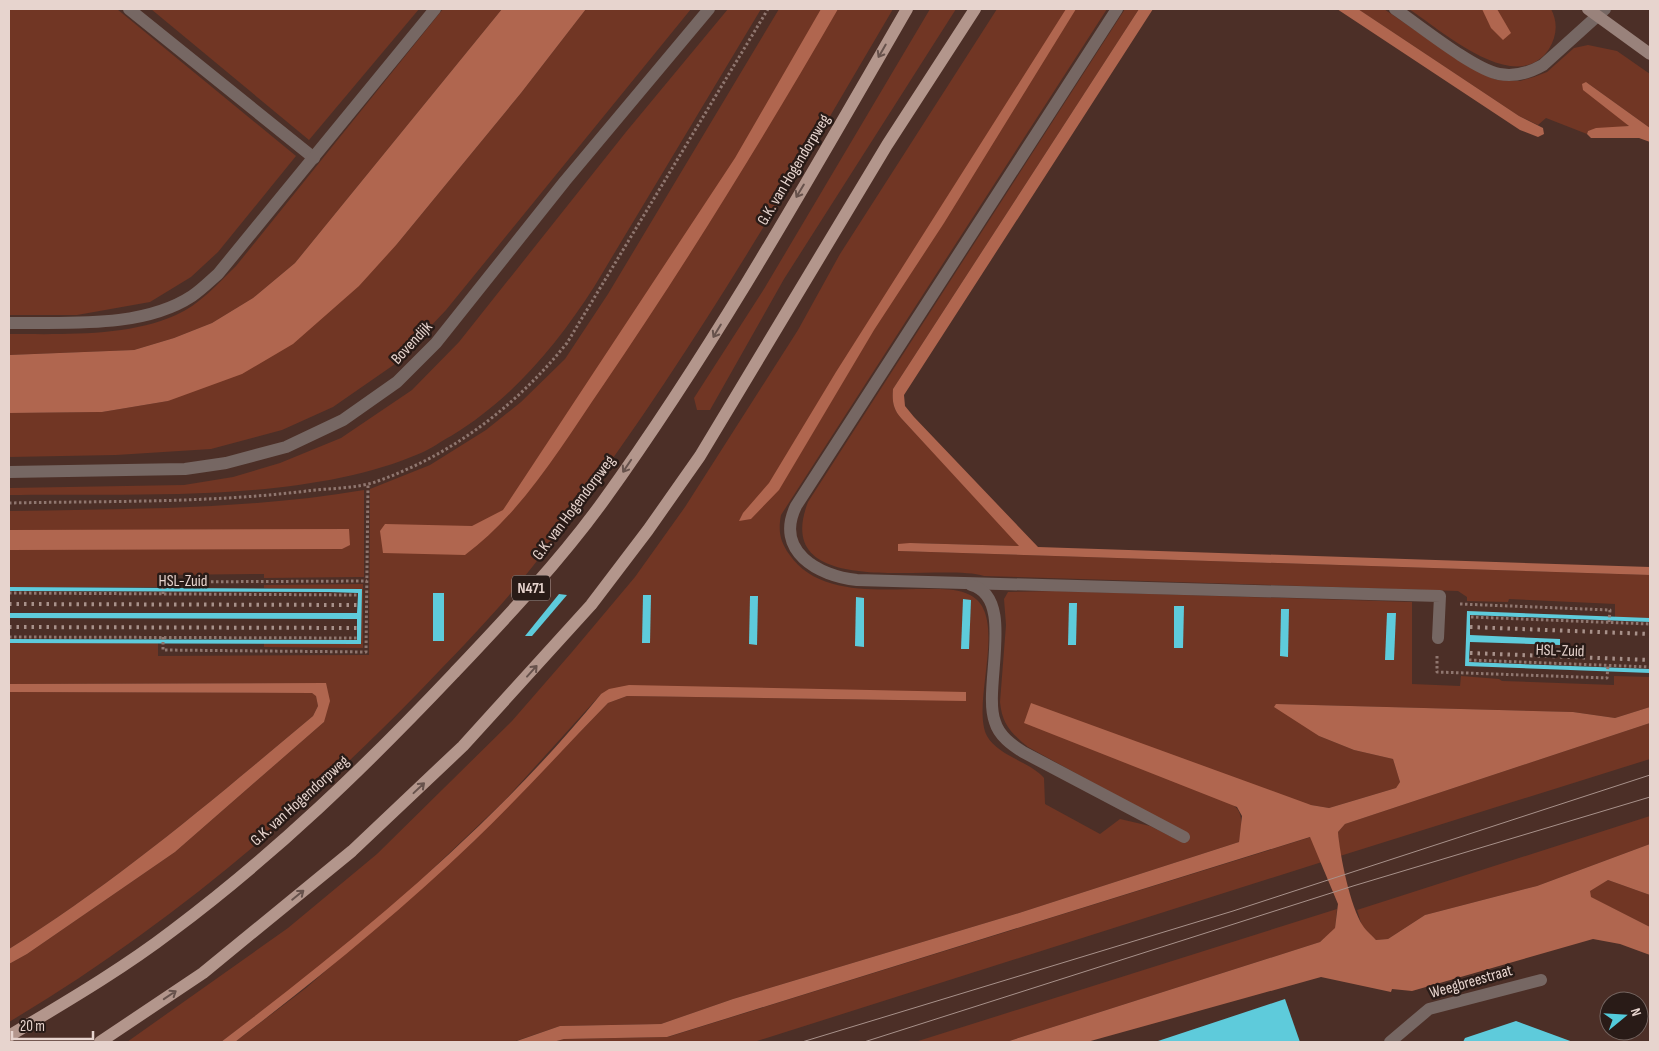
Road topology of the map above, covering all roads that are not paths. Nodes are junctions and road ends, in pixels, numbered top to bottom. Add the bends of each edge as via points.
1 (129, 9) edge
2 (435, 9) edge
3 (709, 9) edge
4 (907, 9) edge
5 (975, 9) edge
6 (1118, 9) edge
7 (1395, 9) edge
8 (1597, 11) edge
9 (1650, 54) edge
10 (314, 158) junction
11 (9, 323) edge
12 (9, 472) edge
13 (961, 582) junction
14 (1438, 638) road end
15 (1184, 837) dead end
16 (1541, 980) dead end
17 (9, 1036) edge
18 (100, 1042) edge
19 (1390, 1042) edge

1 - 10 street
2 - 10 street
3 - 12 street, Bovendijk via 436,343 397,382 343,420 286,447 226,464 185,469
4 -> 17 main road, G.K. van Hogendorpweg / N471 via 707,348 603,502 498,627 316,813 172,931
18 -> 5 main road via 203,973 352,851 463,746 590,605 700,456 887,145
6 - 13 street via 790,519 789,537 793,545 813,566 827,574 858,580
7 - 8 street via 1471,60 1506,75 1543,65
8 - 9 street
10 - 11 street via 218,274 191,297 155,312 112,321
13 - 14 street via 1440,596
13 - 15 street via 978,586 992,604 995,634 991,704 995,724 1002,735 1023,752
16 - 19 street, Weegbreestraat via 1429,1009

